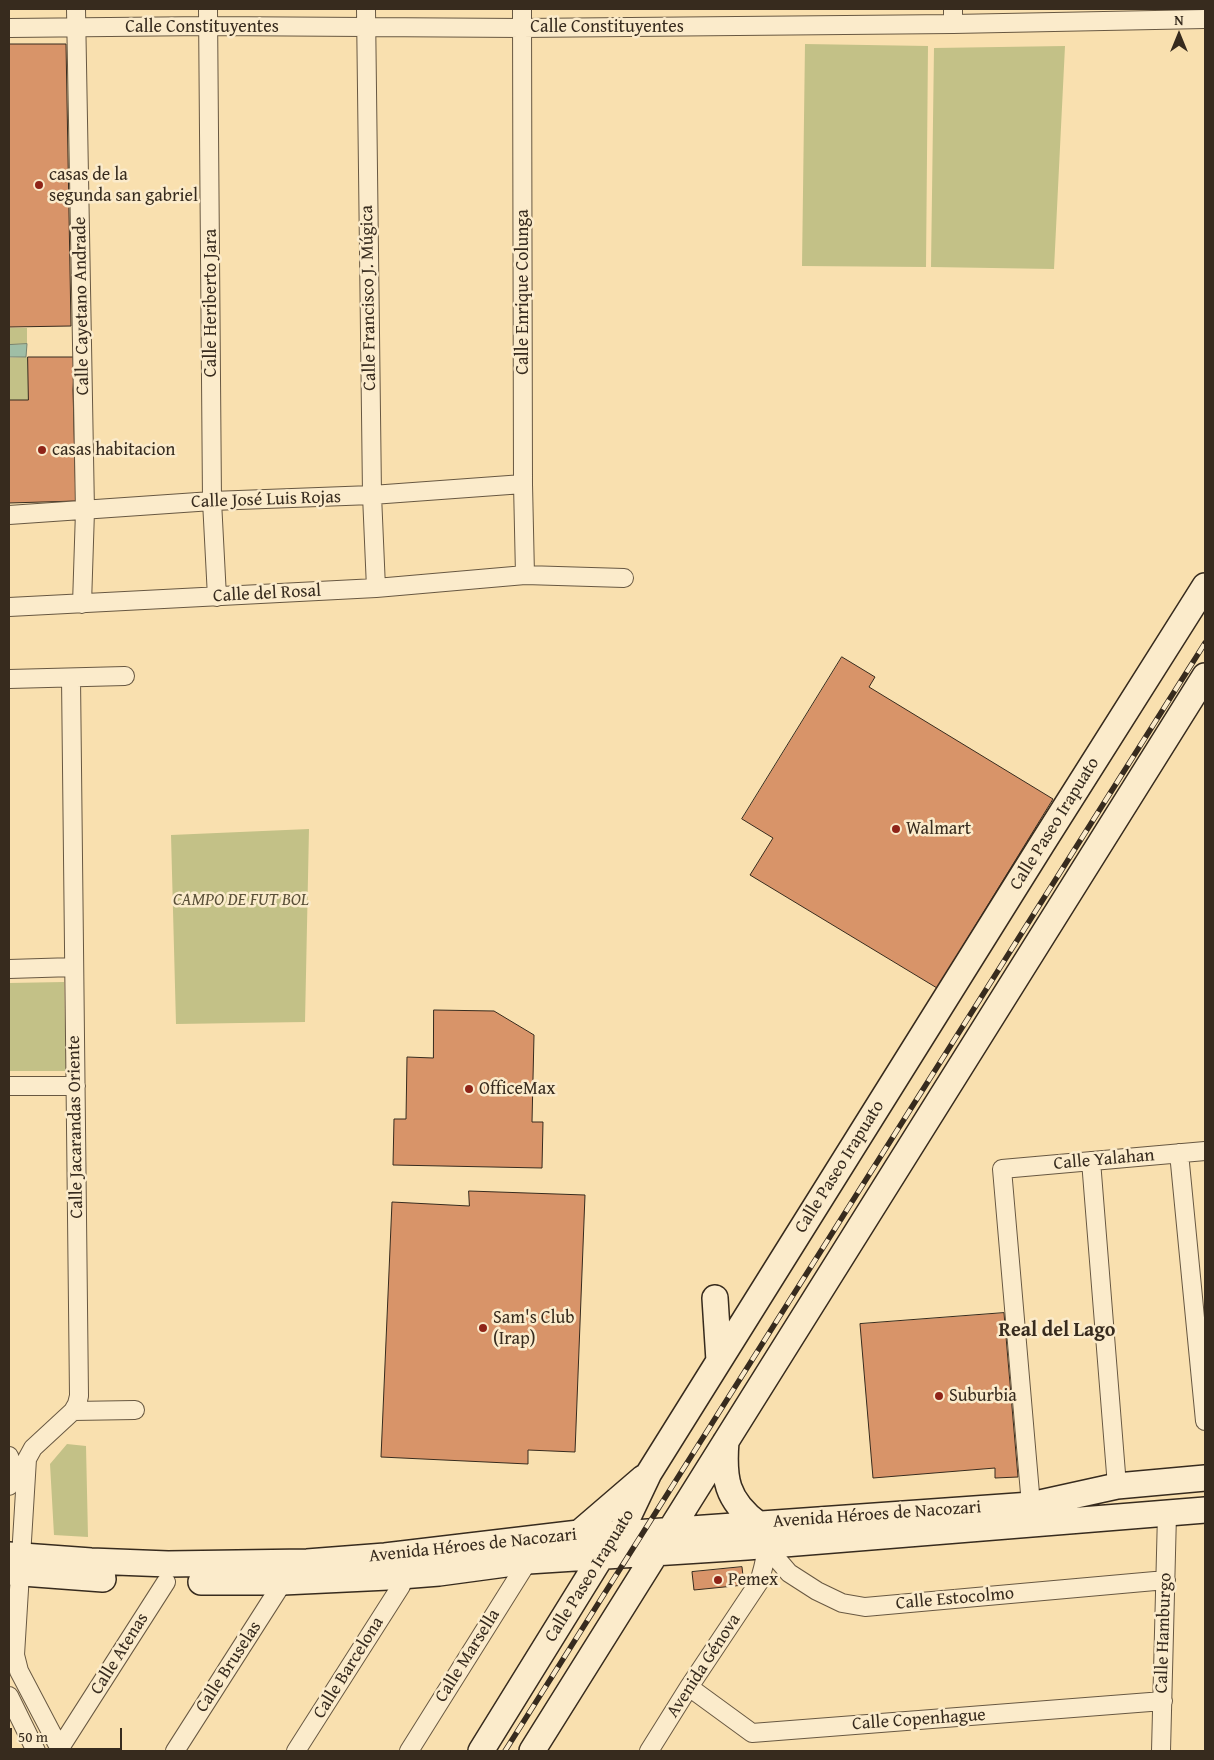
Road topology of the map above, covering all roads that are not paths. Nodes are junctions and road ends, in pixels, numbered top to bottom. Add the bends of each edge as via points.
1 (76, 9) edge
2 (208, 9) edge
3 (366, 9) edge
4 (522, 9) edge
5 (953, 16) edge
6 (1205, 19) edge
7 (209, 26) junction
8 (366, 27) junction
9 (9, 28) edge
10 (522, 28) junction
11 (76, 29) junction
12 (523, 484) junction
13 (372, 495) junction
14 (212, 501) junction
15 (85, 511) junction
16 (9, 515) edge
17 (525, 575) junction
18 (624, 578) dead end
19 (1205, 586) edge
20 (376, 588) junction
21 (217, 597) junction
22 (82, 604) junction
23 (9, 607) edge
24 (125, 676) dead end
25 (1205, 676) edge
26 (71, 678) junction
27 (9, 679) edge
28 (74, 967) junction
29 (9, 968) edge
30 (9, 1086) edge
31 (76, 1086) junction
32 (1205, 1151) edge
33 (1179, 1153) junction
34 (1091, 1161) junction
35 (715, 1298) dead end
36 (719, 1361) junction
37 (134, 1410) dead end
38 (73, 1411) junction
39 (1205, 1421) edge
40 (726, 1441) junction
41 (9, 1456) edge
42 (649, 1473) junction
43 (1205, 1478) edge
44 (9, 1486) edge
45 (1117, 1486) junction
46 (1031, 1505) junction
47 (1205, 1510) edge
48 (1167, 1514) junction
49 (671, 1530) junction
50 (579, 1533) junction
51 (620, 1534) junction
52 (762, 1535) junction
53 (523, 1550) junction
54 (656, 1552) junction
55 (602, 1557) junction
56 (14, 1564) edge
57 (1166, 1580) junction
58 (166, 1582) junction
59 (283, 1582) junction
60 (401, 1586) dead end
61 (689, 1687) junction
62 (9, 1696) edge
63 (1163, 1701) junction
64 (36, 1751) edge
65 (60, 1751) edge
66 (175, 1751) edge
67 (296, 1751) edge
68 (409, 1751) edge
69 (480, 1751) edge
70 (532, 1751) edge
71 (649, 1751) edge
72 (1161, 1751) edge

1 - 11 street, Calle Cayetano Andrade
2 - 7 street, Calle Heriberto Jara
3 - 8 street, Calle Francisco J. Múgica
4 - 10 street, Calle Enrique Colunga
5 - 6 street, Calle Constituyentes
5 - 10 street, Calle Constituyentes
7 - 8 street, Calle Constituyentes
7 - 11 street, Calle Constituyentes
7 - 14 street, Calle Heriberto Jara
8 - 10 street, Calle Constituyentes
8 - 13 street, Calle Francisco J. Múgica
9 - 11 street, Calle Constituyentes
10 - 12 street, Calle Enrique Colunga
11 - 15 street, Calle Cayetano Andrade
12 - 13 street, Calle José Luis Rojas
12 - 17 street, Calle Enrique Colunga
13 - 14 street, Calle José Luis Rojas
13 - 20 street, Calle Francisco J. Múgica
14 - 15 street, Calle José Luis Rojas
14 - 21 street, Calle Heriberto Jara
15 - 16 street, Calle José Luis Rojas
15 - 22 street, Calle Cayetano Andrade
17 - 18 street, Calle del Rosal
17 - 20 street, Calle del Rosal
19 - 36 main road, Calle Paseo Irapuato
20 - 21 street, Calle del Rosal
21 - 22 street, Calle del Rosal
22 - 23 street, Calle del Rosal
24 - 26 street
25 - 40 main road
26 - 27 street
26 - 28 street, Calle Jacarandas Oriente
28 - 29 street
28 - 31 street, Calle Jacarandas Oriente
30 - 31 street
31 - 38 street, Calle Jacarandas Oriente via 79,1396
32 - 33 street, Calle Yalahan
33 - 34 street, Calle Yalahan
33 - 39 street
34 - 45 street
34 - 46 street, Calle Yalahan via 1002,1169
35 - 36 main road
36 - 42 main road, Calle Paseo Irapuato
37 - 38 street
38 - 56 street via 33,1448 27,1459
40 - 49 main road
40 - 52 main road via 725,1471 729,1489
41 - 44 street
42 - 50 main road
42 - 51 main road, Calle Paseo Irapuato
43 - 45 main road, Avenida Héroes de Nacozari
45 - 46 main road, Avenida Héroes de Nacozari
46 - 52 main road, Avenida Héroes de Nacozari
47 - 48 main road, Avenida Héroes de Nacozari
48 - 52 main road, Avenida Héroes de Nacozari
48 - 57 street, Calle Hamburgo
49 - 51 main road, Avenida Héroes de Nacozari
49 - 52 main road, Avenida Héroes de Nacozari
49 - 54 main road
50 - 51 main road, Avenida Héroes de Nacozari
50 - 53 main road, Avenida Héroes de Nacozari
51 - 55 main road, Calle Paseo Irapuato
52 - 54 main road, Avenida Héroes de Nacozari
52 - 57 street, Calle Estocolmo via 789,1573 842,1603 865,1607
52 - 61 street, Avenida Génova via 764,1566 759,1582
53 - 55 main road, Avenida Héroes de Nacozari
53 - 56 main road, Avenida Héroes de Nacozari via 280,1563 91,1561
53 - 59 main road, Avenida Héroes de Nacozari via 465,1560 439,1573
53 - 68 street, Calle Marsella
54 - 55 main road, Avenida Héroes de Nacozari
54 - 70 main road
55 - 69 main road, Calle Paseo Irapuato
56 - 58 main road, Avenida Héroes de Nacozari via 53,1576
56 - 65 street via 15,1655
57 - 63 street, Calle Hamburgo
58 - 59 main road, Avenida Héroes de Nacozari
58 - 65 street, Calle Atenas
59 - 66 street, Calle Bruselas
60 - 67 street, Calle Barcelona
61 - 63 street, Calle Copenhague via 752,1733
61 - 71 street, Avenida Génova
62 - 64 street
63 - 72 street, Calle Hamburgo

